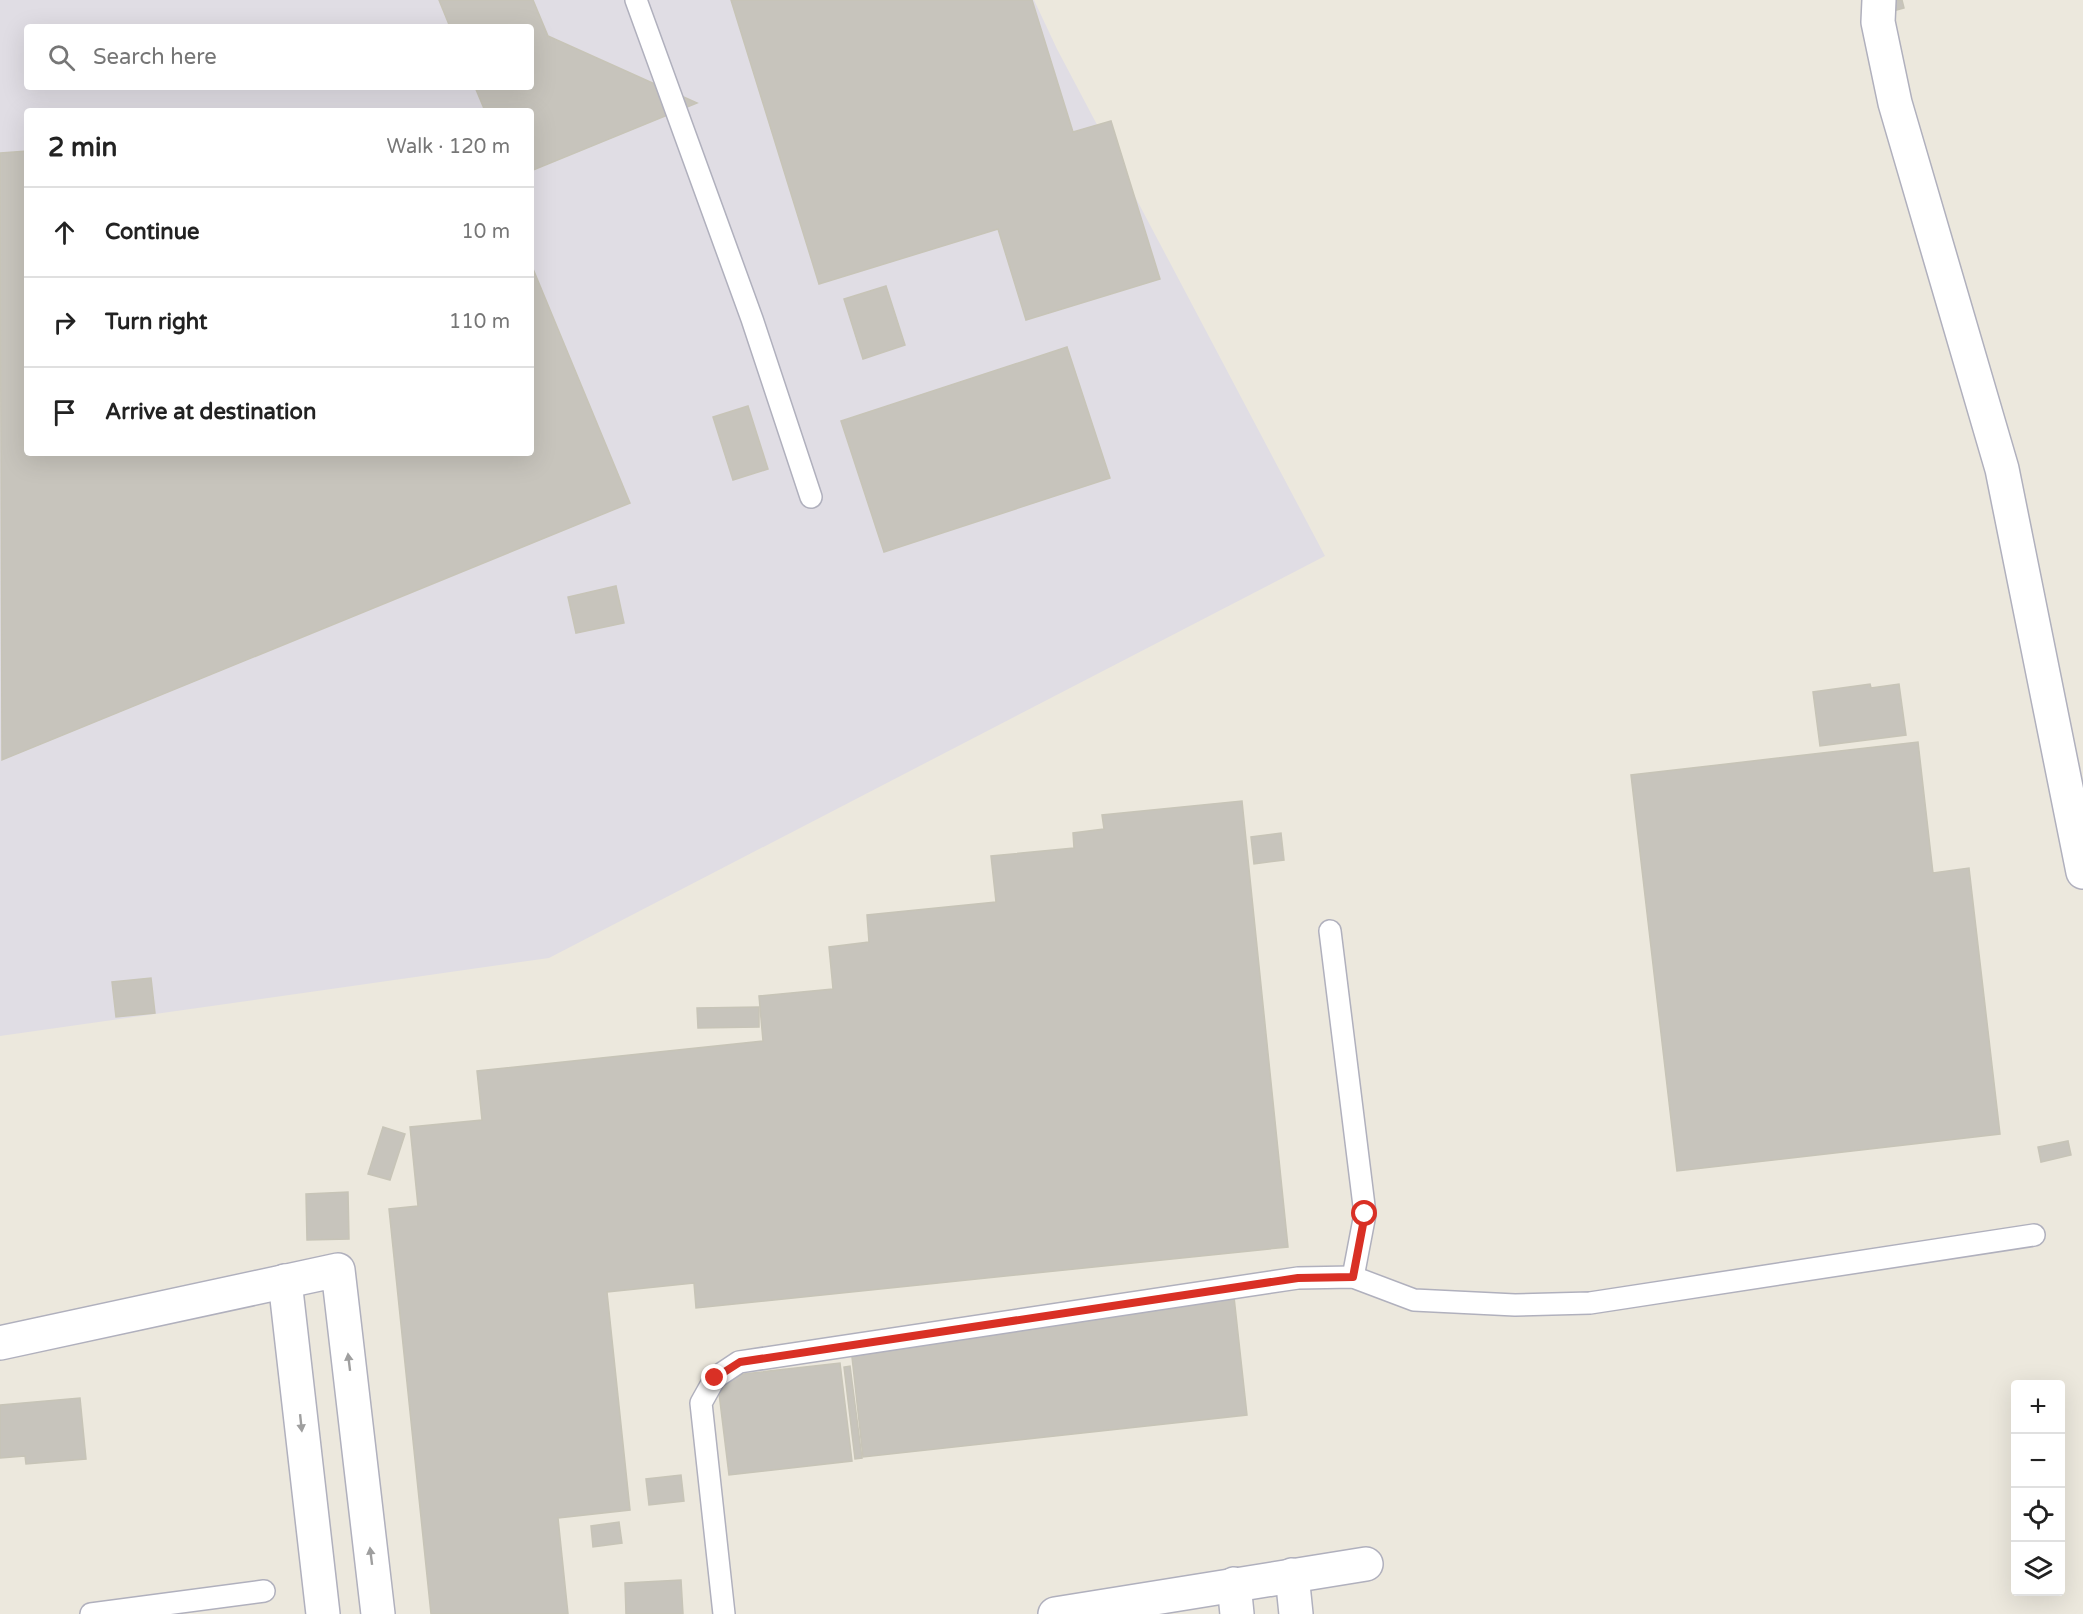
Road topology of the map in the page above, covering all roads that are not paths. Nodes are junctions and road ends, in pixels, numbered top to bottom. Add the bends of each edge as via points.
1 (636, 0) edge
2 (1879, 0) edge
3 (811, 496) dead end
4 (2083, 872) edge
5 (1329, 930) dead end
6 (2034, 1235) dead end
7 (1353, 1277) junction
8 (285, 1281) junction
9 (0, 1343) edge
10 (1366, 1564) dead end
11 (1292, 1575) junction
12 (264, 1591) dead end
13 (1236, 1599) edge
14 (91, 1614) edge
15 (323, 1614) edge
16 (378, 1614) edge
17 (724, 1614) edge
18 (1055, 1614) edge
19 (1296, 1614) edge

1 - 3 lane via 752,319
2 - 4 street via 1878,22 1894,103 2002,469
5 - 7 lane via 1365,1214
6 - 7 lane via 1590,1303 1515,1305 1414,1300
7 - 17 lane via 1298,1278 740,1362 715,1378 701,1403
8 - 9 street
8 -> 15 street
16 -> 8 street via 338,1270
10 - 11 street
11 - 13 street
11 - 19 street
12 - 14 lane
13 - 18 street

